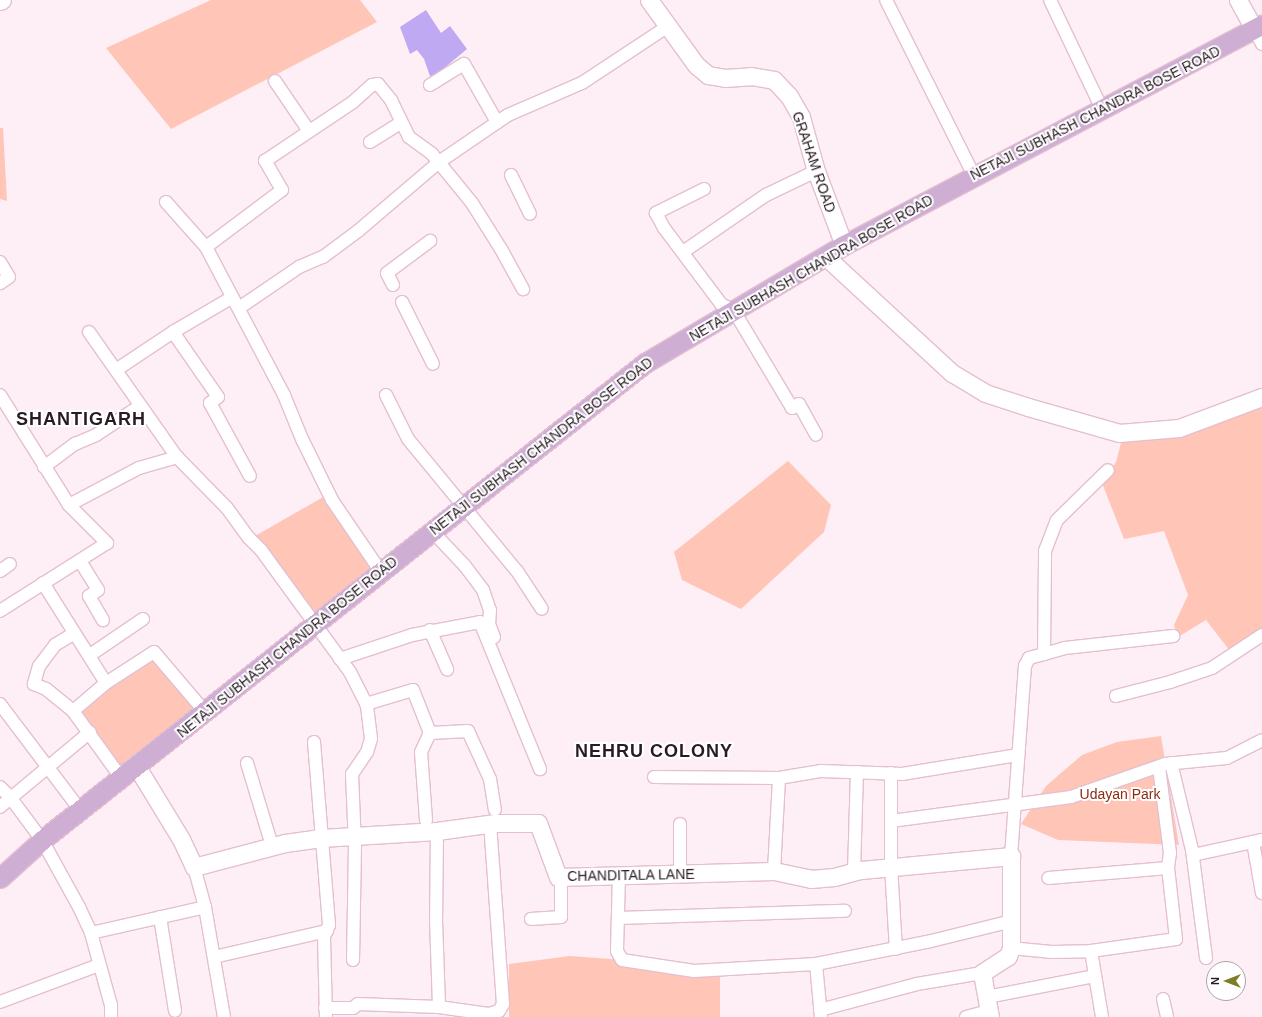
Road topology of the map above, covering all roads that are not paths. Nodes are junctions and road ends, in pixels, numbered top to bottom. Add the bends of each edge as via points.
1 (649, 0) edge
2 (886, 0) edge
3 (1050, 0) edge
4 (1238, 0) edge
5 (667, 27) junction
6 (1259, 32) edge
7 (275, 81) dead end
8 (430, 85) dead end
9 (1102, 109) junction
10 (497, 122) junction
11 (401, 123) junction
12 (309, 131) junction
13 (370, 142) dead end
14 (438, 162) junction
15 (816, 171) junction
16 (511, 175) dead end
17 (974, 176) junction
18 (704, 189) dead end
19 (166, 202) dead end
20 (530, 214) dead end
21 (430, 241) dead end
22 (844, 245) junction
23 (206, 247) junction
24 (683, 252) junction
25 (825, 256) junction
26 (0, 262) edge
27 (0, 283) edge
28 (393, 285) dead end
29 (523, 290) dead end
30 (233, 297) junction
31 (402, 302) dead end
32 (239, 308) junction
33 (734, 311) junction
34 (89, 332) dead end
35 (173, 332) junction
36 (433, 364) dead end
37 (116, 370) junction
38 (0, 395) edge
39 (386, 395) dead end
40 (1262, 397) edge
41 (140, 406) junction
42 (816, 435) dead end
43 (178, 457) junction
44 (44, 466) junction
45 (1108, 470) dead end
46 (250, 476) dead end
47 (69, 505) junction
48 (463, 507) junction
49 (432, 532) junction
50 (80, 561) junction
51 (382, 572) junction
52 (43, 583) junction
53 (542, 610) dead end
54 (0, 611) edge
55 (143, 619) dead end
56 (103, 620) dead end
57 (314, 625) junction
58 (430, 630) junction
59 (73, 634) junction
60 (1262, 635) edge
61 (1173, 636) dead end
62 (1044, 654) junction
63 (90, 655) junction
64 (340, 659) junction
65 (447, 669) dead end
66 (106, 682) junction
67 (1116, 696) dead end
68 (0, 704) edge
69 (367, 707) junction
70 (73, 711) junction
71 (205, 712) junction
72 (90, 732) junction
73 (430, 733) junction
74 (1262, 740) edge
75 (314, 742) dead end
76 (1018, 755) junction
77 (247, 763) dead end
78 (1171, 763) junction
79 (45, 767) junction
80 (136, 767) junction
81 (1159, 767) junction
82 (857, 772) junction
83 (891, 773) junction
84 (654, 776) dead end
85 (779, 778) junction
86 (122, 779) junction
87 (0, 787) edge
88 (10, 797) junction
89 (1014, 804) junction
90 (0, 807) edge
91 (81, 811) junction
92 (492, 817) junction
93 (891, 821) junction
94 (680, 824) dead end
95 (431, 825) junction
96 (355, 836) junction
97 (321, 838) junction
98 (42, 840) junction
99 (1257, 841) edge
100 (272, 846) junction
101 (1193, 855) junction
102 (1011, 856) junction
103 (891, 866) junction
104 (194, 867) junction
105 (1168, 868) junction
106 (774, 871) junction
107 (854, 872) junction
108 (619, 874) junction
109 (680, 874) junction
110 (558, 877) junction
111 (0, 878) edge
112 (1048, 878) dead end
113 (1262, 893) edge
114 (205, 907) junction
115 (845, 911) dead end
116 (160, 917) junction
117 (618, 918) junction
118 (531, 919) dead end
119 (1012, 921) junction
120 (327, 931) junction
121 (91, 933) junction
122 (1012, 948) junction
123 (896, 949) junction
124 (1091, 951) junction
125 (214, 956) junction
126 (1206, 958) dead end
127 (353, 960) dead end
128 (816, 964) junction
129 (99, 965) junction
130 (982, 973) junction
131 (1094, 976) junction
132 (1163, 999) dead end
133 (0, 1002) edge
134 (439, 1007) junction
135 (989, 1008) edge
136 (175, 1011) dead end
137 (326, 1013) edge
138 (455, 1013) edge
139 (818, 1015) edge
140 (489, 1016) edge
141 (111, 1017) edge
142 (224, 1017) edge
143 (966, 1017) edge
144 (1102, 1017) edge
145 (1167, 1017) edge

1 - 5 street, GRAHAM ROAD
2 - 17 street
3 - 9 street
4 - 6 street
5 - 10 street via 582,83 547,96
5 - 15 street, GRAHAM ROAD via 696,65 708,75 725,78 751,76 774,80 789,96 801,117
6 - 9 main road, NETAJI SUBHASH CHANDRA BOSE ROAD
7 - 12 street
8 - 10 street via 464,64
9 - 17 main road, NETAJI SUBHASH CHANDRA BOSE ROAD
10 - 14 street
11 - 12 street via 391,100 378,84 372,85 353,102
11 - 13 street
11 - 14 street via 409,137
12 - 23 street via 266,161 282,190
14 - 29 street via 472,203 502,248
14 - 32 street via 358,231 323,257 299,267
15 - 22 street, GRAHAM ROAD
15 - 24 street via 766,195
16 - 20 street
17 - 22 main road, NETAJI SUBHASH CHANDRA BOSE ROAD
18 - 24 street via 656,213
19 - 23 street
21 - 28 street via 387,273
22 - 25 main road, NETAJI SUBHASH CHANDRA BOSE ROAD
23 - 30 street
24 - 33 street via 721,304
25 - 33 main road, NETAJI SUBHASH CHANDRA BOSE ROAD
25 - 40 street via 952,373 985,393 1028,407 1119,434 1179,428
26 - 27 street via 9,277
30 - 32 street
30 - 35 street
31 - 36 street
32 - 51 street via 291,410 332,500
33 - 42 street via 792,408 799,404
33 - 48 main road, NETAJI SUBHASH CHANDRA BOSE ROAD via 645,363
34 - 37 street
35 - 37 street
35 - 46 street via 218,397 210,403
37 - 41 street
38 - 44 street
39 - 48 street via 408,439
41 - 43 street
41 - 44 street via 96,435 75,444
43 - 47 street via 138,468
43 - 57 street via 227,508 261,550
44 - 47 street
45 - 62 street via 1057,520 1050,534 1045,551
47 - 50 street via 106,543
48 - 49 main road, NETAJI SUBHASH CHANDRA BOSE ROAD
48 - 53 street via 518,572
49 - 51 main road, NETAJI SUBHASH CHANDRA BOSE ROAD
49 - 58 street via 465,566 483,590 490,610 489,624 541,765 480,622
50 - 52 street
50 - 56 street via 98,590 89,596
51 - 57 main road, NETAJI SUBHASH CHANDRA BOSE ROAD
52 - 54 street
52 - 59 street
55 - 63 street
57 - 64 street
57 - 71 main road, NETAJI SUBHASH CHANDRA BOSE ROAD
58 - 64 street
58 - 65 street
59 - 63 street
59 - 70 street via 55,646 39,666 34,684 46,688
60 - 67 street via 1212,668
61 - 62 street via 1065,648
62 - 76 street via 1029,658 1025,666
63 - 66 street
64 - 69 street via 350,672
66 - 70 street
66 - 71 street via 154,652
68 - 79 street
69 - 73 street via 386,697 393,698 414,690
69 - 96 street via 371,739 367,752 352,774
70 - 72 street
71 - 80 main road, NETAJI SUBHASH CHANDRA BOSE ROAD
72 - 79 street
72 - 86 street
73 - 92 street via 468,731 490,779
73 - 95 street via 421,752
74 - 78 street via 1227,758
75 - 97 street
76 - 83 street via 902,774
76 - 89 street
77 - 100 street
78 - 81 street
78 - 101 street
79 - 88 street
79 - 91 street
80 - 86 main road, NETAJI SUBHASH CHANDRA BOSE ROAD
80 - 104 street via 181,838
81 - 89 street via 1072,797
81 - 105 street via 1170,853
82 - 83 street
82 - 85 street via 821,770
82 - 107 street
83 - 93 street
84 - 85 street
85 - 106 street
86 - 91 main road, NETAJI SUBHASH CHANDRA BOSE ROAD
87 - 88 street
88 - 90 street
88 - 98 street
89 - 93 street
89 - 102 street
91 - 98 main road, NETAJI SUBHASH CHANDRA BOSE ROAD
92 - 95 street, CHANDITALA LANE
92 - 110 street, CHANDITALA LANE via 538,823
92 - 140 street via 503,1004 499,1011
93 - 103 street
94 - 109 street
95 - 96 street, CHANDITALA LANE
95 - 134 street
96 - 97 street, CHANDITALA LANE
96 - 127 street
97 - 100 street, CHANDITALA LANE
97 - 120 street via 329,925
98 - 111 main road, NETAJI SUBHASH CHANDRA BOSE ROAD
98 - 121 street via 68,884
99 - 101 street
99 - 113 street
100 - 104 street, CHANDITALA LANE
101 - 126 street
102 - 103 street, CHANDITALA LANE
102 - 119 street
103 - 107 street, CHANDITALA LANE
103 - 123 street
104 - 114 street
105 - 112 street
105 - 124 street via 1176,939
106 - 107 street, CHANDITALA LANE via 811,879 834,878
106 - 109 street, CHANDITALA LANE
108 - 109 street, CHANDITALA LANE
108 - 110 street, CHANDITALA LANE
108 - 117 street
110 - 118 street via 561,881 561,917
114 - 116 street
114 - 125 street
115 - 117 street
116 - 121 street
116 - 136 street
117 - 128 street via 617,951 622,960 694,972
119 - 122 street
119 - 123 street
120 - 125 street
120 - 137 street via 324,937
121 - 129 street
122 - 124 street via 1052,952
122 - 130 street via 1008,956
123 - 128 street
124 - 131 street
125 - 142 street
128 - 139 street
129 - 133 street
129 - 141 street via 111,1005
130 - 135 street
130 - 139 street via 917,984
131 - 135 street
131 - 144 street
132 - 145 street
134 - 137 street via 358,1004 353,1008
134 - 138 street
135 - 143 street
138 - 140 street

